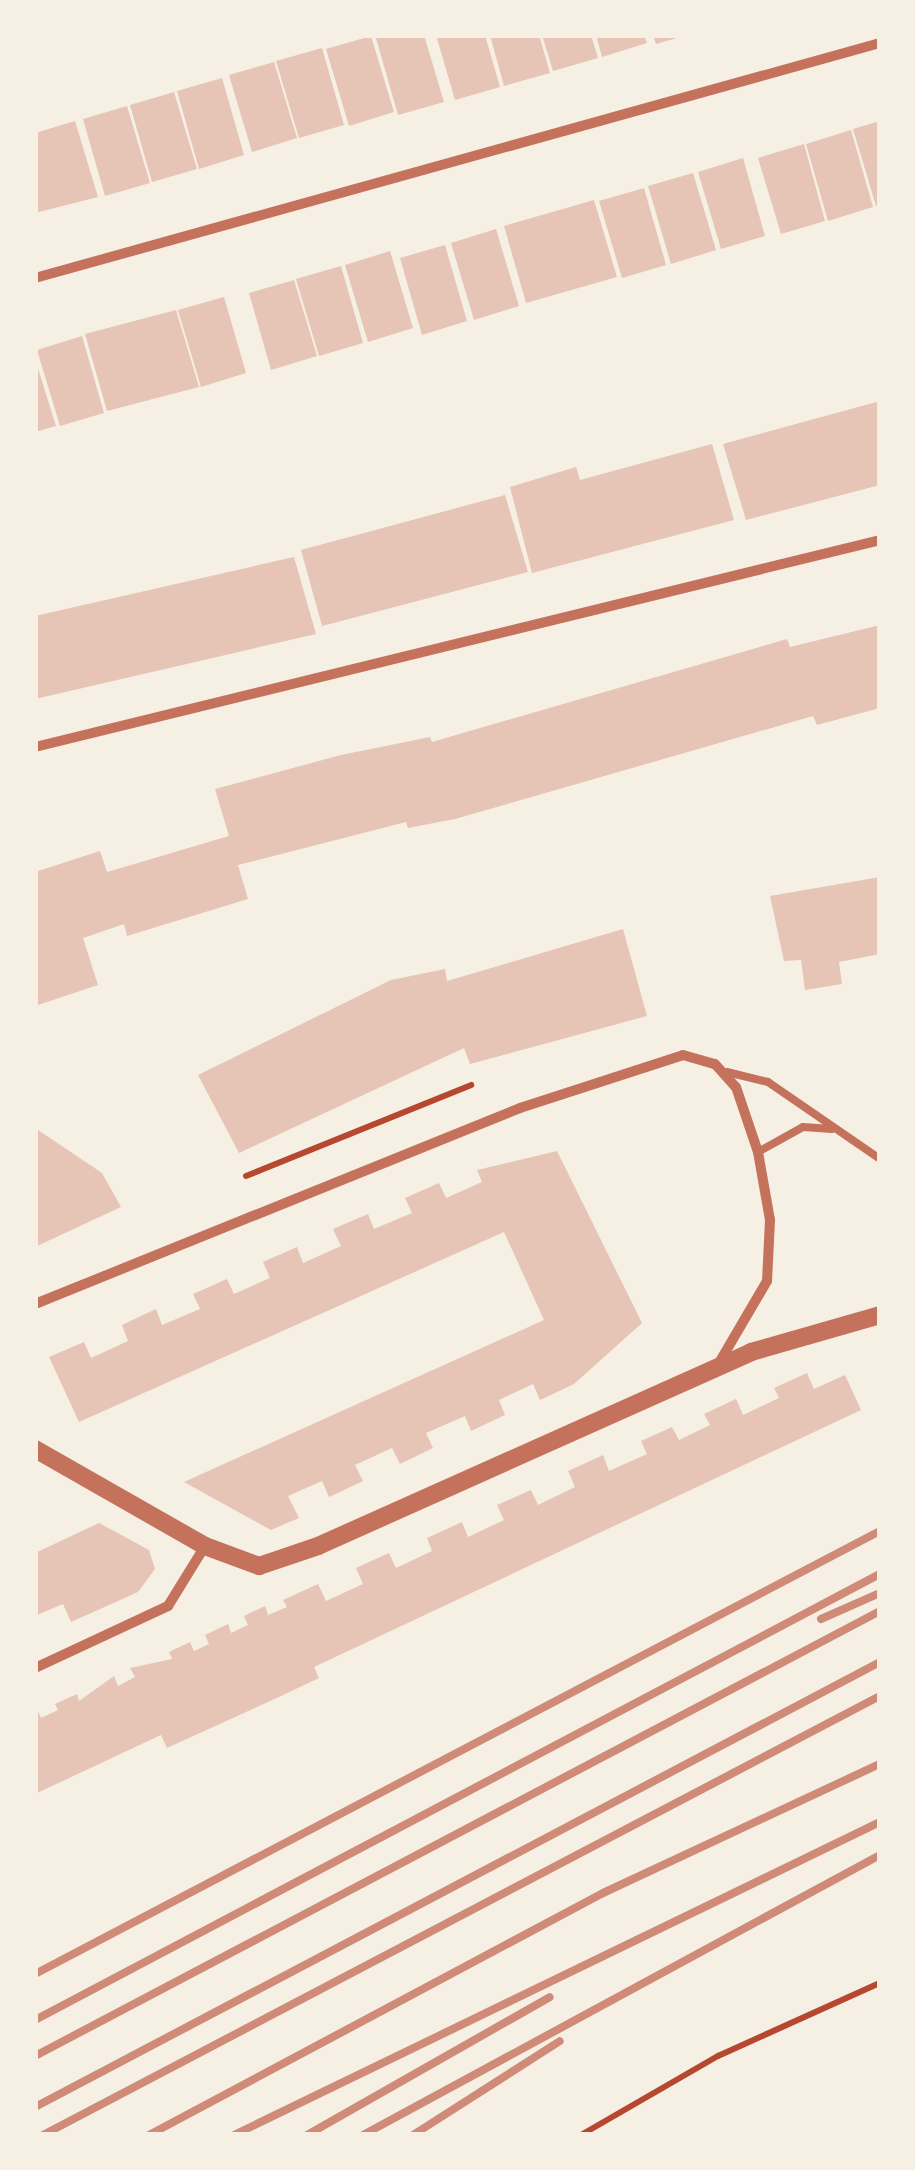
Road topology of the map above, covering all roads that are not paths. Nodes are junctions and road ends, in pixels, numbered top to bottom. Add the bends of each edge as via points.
1 (880, 44) edge
2 (35, 278) edge
3 (880, 540) edge
4 (35, 746) edge
5 (727, 1072) junction
6 (845, 1135) junction
7 (758, 1152) junction
8 (880, 1159) edge
9 (35, 1304) edge
10 (880, 1315) edge
11 (704, 1374) junction
12 (35, 1449) edge
13 (206, 1546) junction
14 (35, 1668) edge

1 - 2 street
3 - 4 street
5 - 6 lane via 768,1082
5 - 7 street
5 - 9 street via 683,1054 630,1070
6 - 7 lane via 803,1126
6 - 8 lane
7 - 11 street via 772,1240 767,1281 750,1320
10 - 11 street via 778,1343
11 - 13 street via 275,1564 242,1562
12 - 13 street
13 - 14 street via 168,1606

